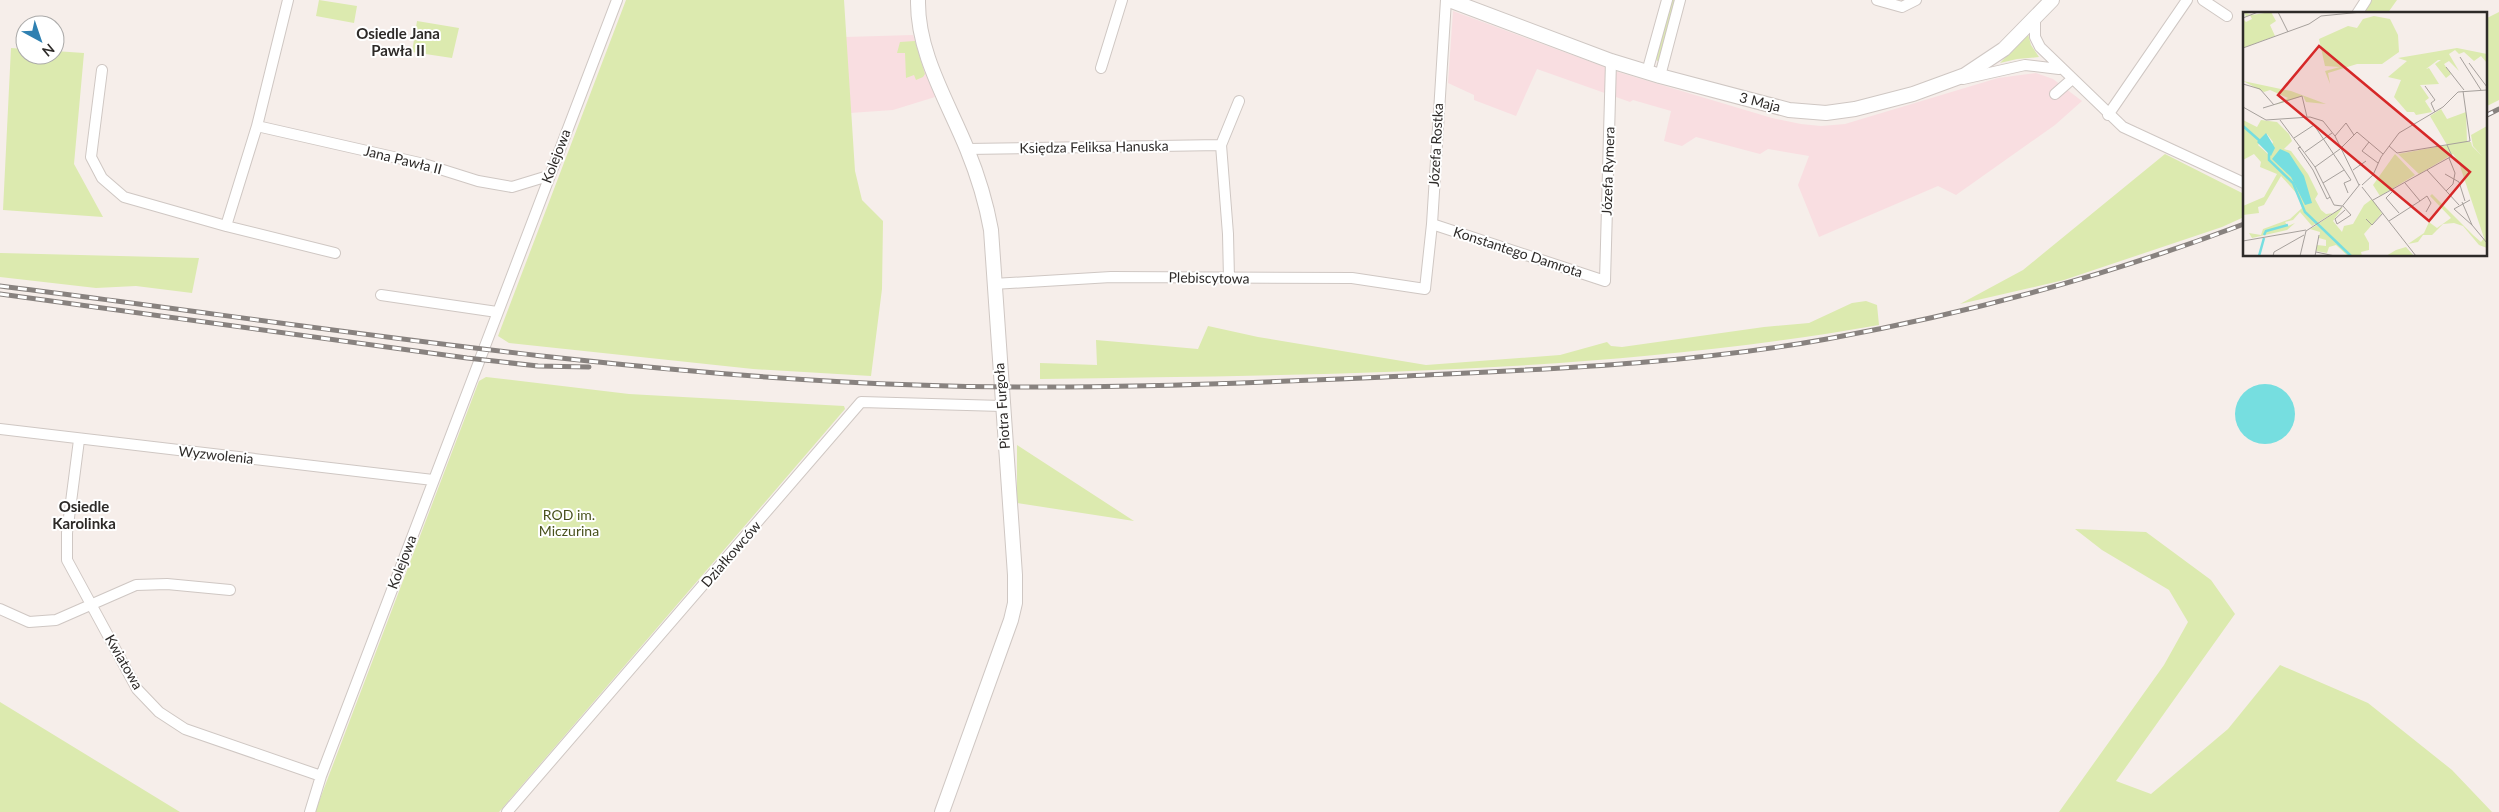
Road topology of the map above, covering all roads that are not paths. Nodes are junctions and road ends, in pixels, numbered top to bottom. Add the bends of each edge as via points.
1 (288, 0) edge
2 (617, 0) edge
3 (918, 0) edge
4 (1122, 0) edge
5 (1448, 0) edge
6 (1667, 0) edge
7 (1680, 0) edge
8 (1877, 0) edge
9 (1916, 0) edge
10 (2052, 0) edge
11 (2187, 0) edge
12 (2203, 0) edge
13 (2366, 0) edge
14 (2358, 12) edge
15 (2227, 16) dead end
16 (2035, 18) junction
17 (1611, 61) junction
18 (1101, 68) dead end
19 (2060, 69) junction
20 (102, 70) dead end
21 (1654, 74) junction
22 (2071, 80) junction
23 (1950, 82) junction
24 (2055, 94) dead end
25 (1239, 101) dead end
26 (2108, 115) junction
27 (257, 126) junction
28 (1221, 145) junction
29 (967, 148) junction
30 (548, 176) junction
31 (2243, 183) edge
32 (1432, 224) junction
33 (226, 226) junction
34 (335, 253) dead end
35 (1229, 279) junction
36 (1605, 281) joint
37 (993, 284) junction
38 (1425, 289) joint
39 (381, 295) dead end
40 (497, 312) junction
41 (1002, 406) junction
42 (0, 430) edge
43 (79, 440) junction
44 (433, 480) junction
45 (230, 590) dead end
46 (92, 605) junction
47 (0, 609) edge
48 (321, 776) junction
49 (310, 812) edge
50 (507, 812) edge
51 (942, 812) edge

1 - 27 street
2 - 30 street, Kolejowa
3 - 29 street, Piotra Furgoła via 923,38 936,80
4 - 18 street
5 - 17 street, 3 Maja
5 - 32 street, Józefa Rostka
6 - 21 street
7 - 21 street
8 - 9 street via 1902,8
10 - 16 street, 3 Maja
11 - 26 street
12 - 15 street
13 - 14 street
16 - 19 street via 2038,45
16 - 23 street, 3 Maja via 1998,54
17 - 21 street, 3 Maja
17 - 36 street, Józefa Rymera
19 - 22 street
19 - 23 street via 2025,65
20 - 33 street via 91,157 102,178 124,197
21 - 23 street, 3 Maja via 1789,110 1814,113 1855,110
22 - 24 street
22 - 26 street
25 - 28 street
26 - 31 street via 2123,127
27 - 30 street, Jana Pawła II via 424,164 478,181 512,186
27 - 33 street
28 - 29 street, Księdza Feliksa Hanuska
28 - 35 street
29 - 37 street, Piotra Furgoła via 985,199 991,230
30 - 40 street, Kolejowa
32 - 36 street, Konstantego Damrota
32 - 38 street, Józefa Rostka
33 - 34 street
35 - 37 street, Plebiscytowa via 1111,277
35 - 38 street, Plebiscytowa via 1352,278
37 - 41 street, Piotra Furgoła
39 - 40 street
40 - 44 street, Kolejowa
41 - 50 street, Działkowców via 861,402
41 - 51 street, Piotra Furgoła via 1015,603
42 - 43 street, Wyzwolenia
43 - 44 street, Wyzwolenia
43 - 46 street, Kwiatowa via 67,534 67,560
44 - 48 street, Kolejowa
45 - 46 street via 167,584 136,585
46 - 47 street via 56,620 29,622
46 - 48 street, Kwiatowa via 137,689 159,712 185,729
48 - 49 street, Kolejowa

